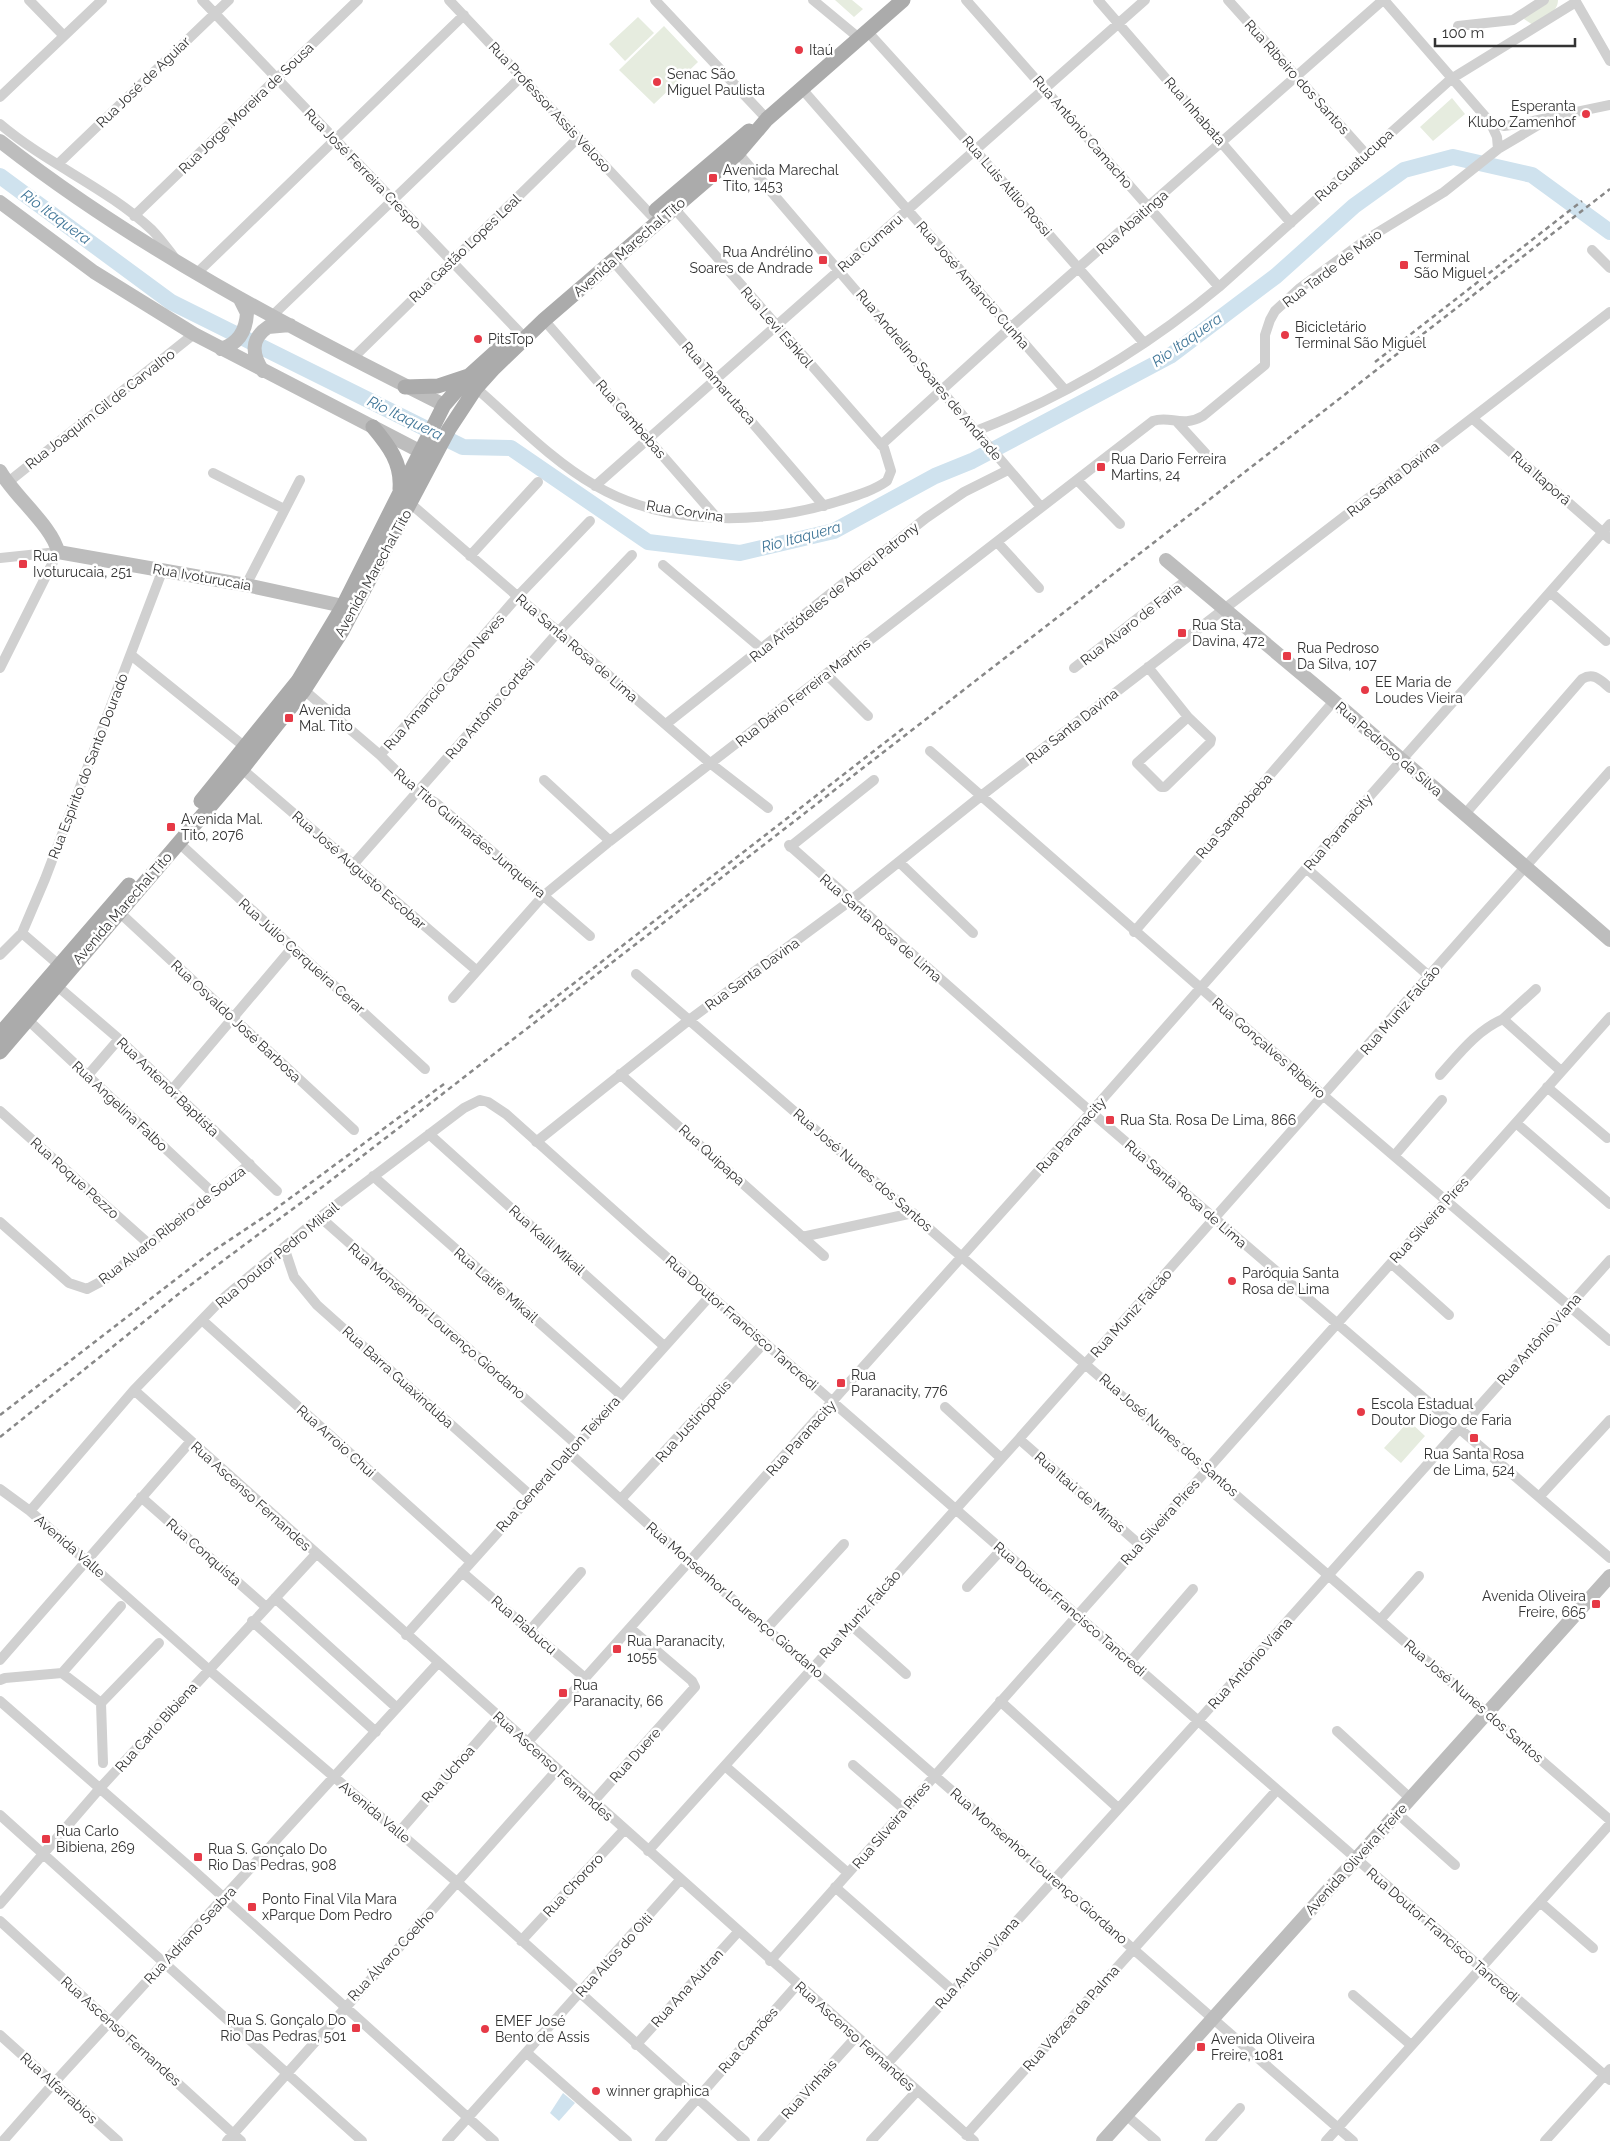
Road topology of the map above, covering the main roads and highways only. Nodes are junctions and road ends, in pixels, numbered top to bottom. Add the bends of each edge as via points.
1 (903, 0) edge
2 (767, 119) junction
3 (651, 215) junction
4 (635, 242) junction
5 (521, 335) junction
6 (474, 381) junction
7 (405, 387) road end
8 (448, 417) junction
9 (373, 426) road end
10 (405, 500) junction
11 (0, 1034) edge
12 (0, 1052) edge

1 - 2 main road, Avenida Marechal Tito
2 - 3 main road, Avenida Marechal Tito via 730,145
2 - 4 main road, Avenida Marechal Tito via 741,143 738,153
3 - 4 main road
3 - 5 main road, Avenida Marechal Tito
4 - 5 main road, Avenida Marechal Tito via 544,320
5 - 6 main road, Avenida Marechal Tito
6 - 7 main road
6 - 8 main road, Avenida Marechal Tito
8 - 10 main road, Avenida Marechal Tito via 437,453
8 - 10 main road, Avenida Marechal Tito via 422,447
9 - 10 main road via 396,460
10 - 11 main road, Avenida Marechal Tito via 298,681 246,747
10 - 12 main road, Avenida Marechal Tito via 342,631 304,690 242,769

